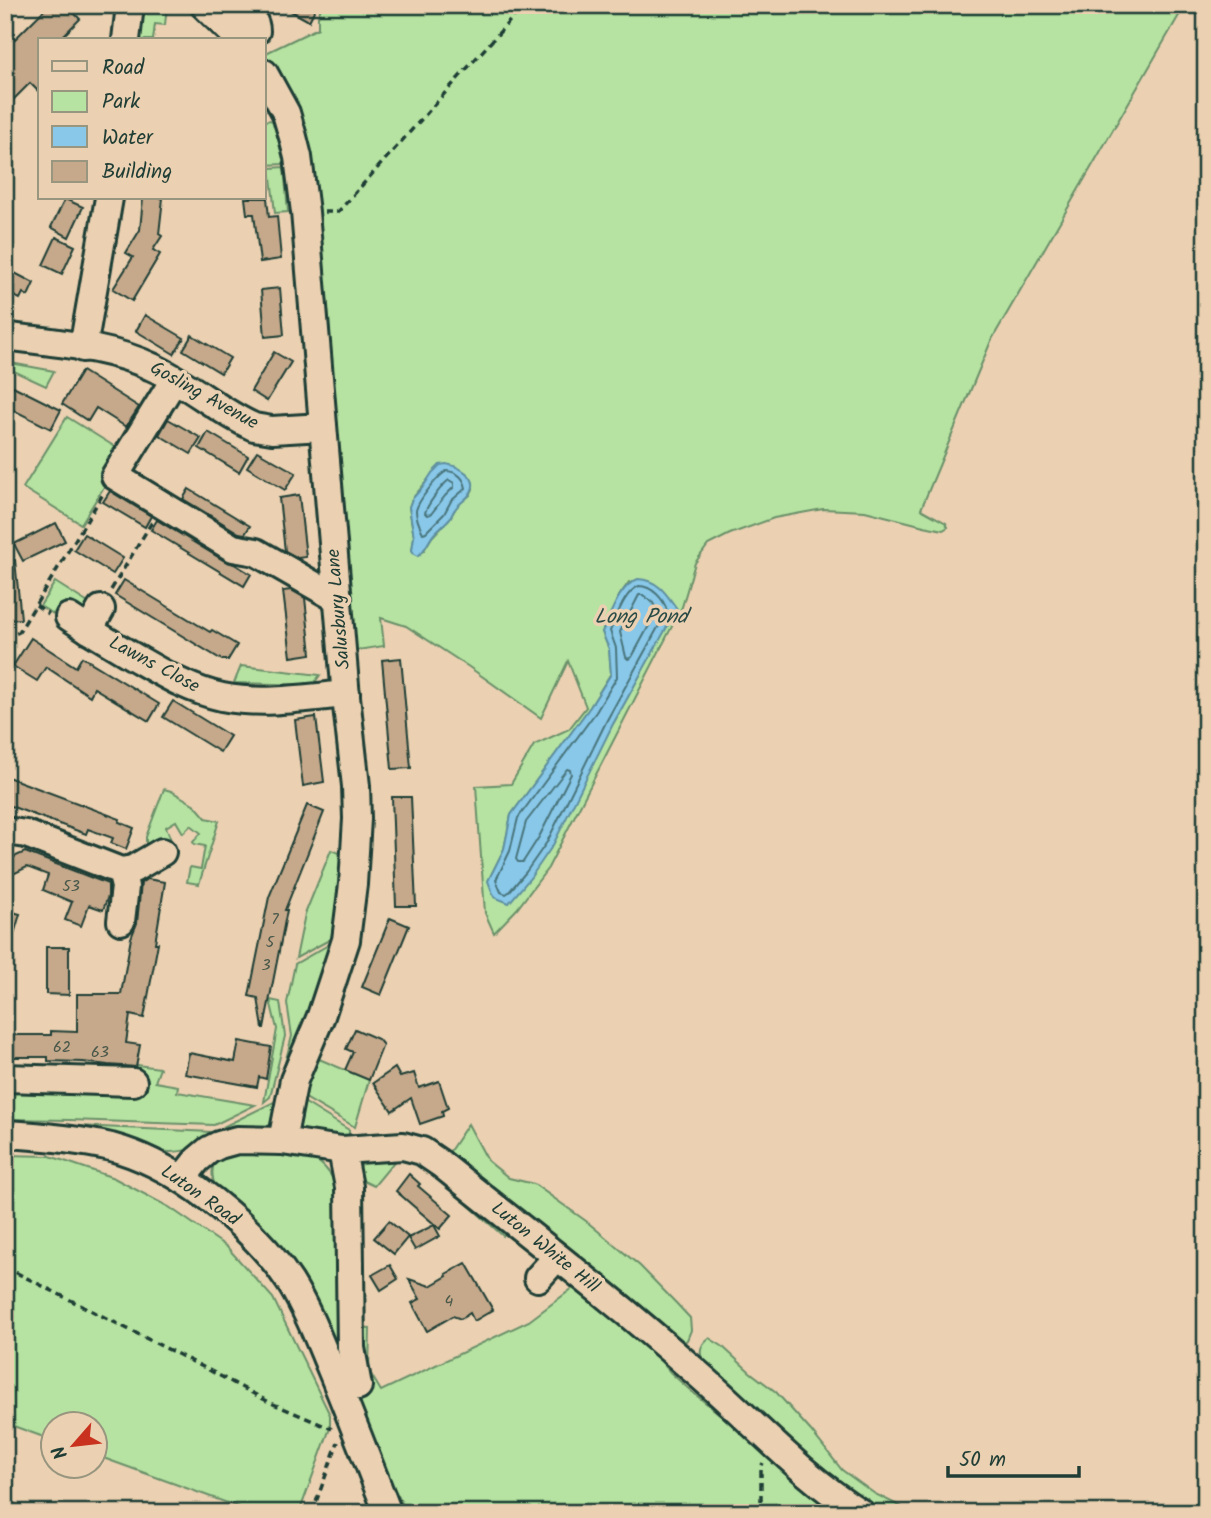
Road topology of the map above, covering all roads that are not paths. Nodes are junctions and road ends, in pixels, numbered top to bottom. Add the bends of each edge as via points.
1 (130, 5) edge
2 (204, 5) edge
3 (239, 5) edge
4 (126, 38) edge
5 (238, 38) edge
6 (249, 38) edge
7 (266, 77) edge
8 (109, 200) edge
9 (5, 336) edge
10 (83, 348) junction
11 (174, 380) junction
12 (323, 427) junction
13 (338, 599) junction
14 (86, 619) road end
15 (346, 694) junction
16 (5, 834) edge
17 (162, 852) dead end
18 (121, 871) junction
19 (121, 921) dead end
20 (5, 1078) edge
21 (133, 1082) dead end
22 (5, 1134) edge
23 (282, 1141) junction
24 (342, 1150) junction
25 (182, 1179) junction
26 (557, 1257) junction
27 (538, 1278) dead end
28 (358, 1386) dead end
29 (388, 1513) edge
30 (861, 1513) edge

1 - 4 street
2 - 5 street
3 - 6 street via 256,25
7 - 12 street, Salusbury Lane via 286,113 298,157
8 - 10 street
9 - 10 street, Gosling Avenue
10 - 11 street, Gosling Avenue via 135,359
11 - 12 street, Gosling Avenue via 254,427
11 - 13 street via 115,476 233,548 256,552
12 - 13 street, Salusbury Lane
13 - 15 street, Salusbury Lane
14 - 15 street, Lawns Close via 172,679 206,693 256,700
15 - 23 street, Salusbury Lane via 357,818 346,940 321,1016 293,1080
16 - 18 street via 26,834
17 - 18 street
18 - 19 street via 125,887
20 - 21 street
22 - 25 street, Luton Road via 112,1147
23 - 24 street, Luton White Hill
23 - 25 street, Luton White Hill via 237,1140 219,1145 197,1160
24 - 26 street, Luton White Hill via 403,1146 422,1151
24 - 28 street via 349,1187 351,1348
25 - 29 street, Luton Road via 244,1226 291,1284 319,1339
26 - 27 street
26 - 30 street, Luton White Hill via 691,1367 834,1495

